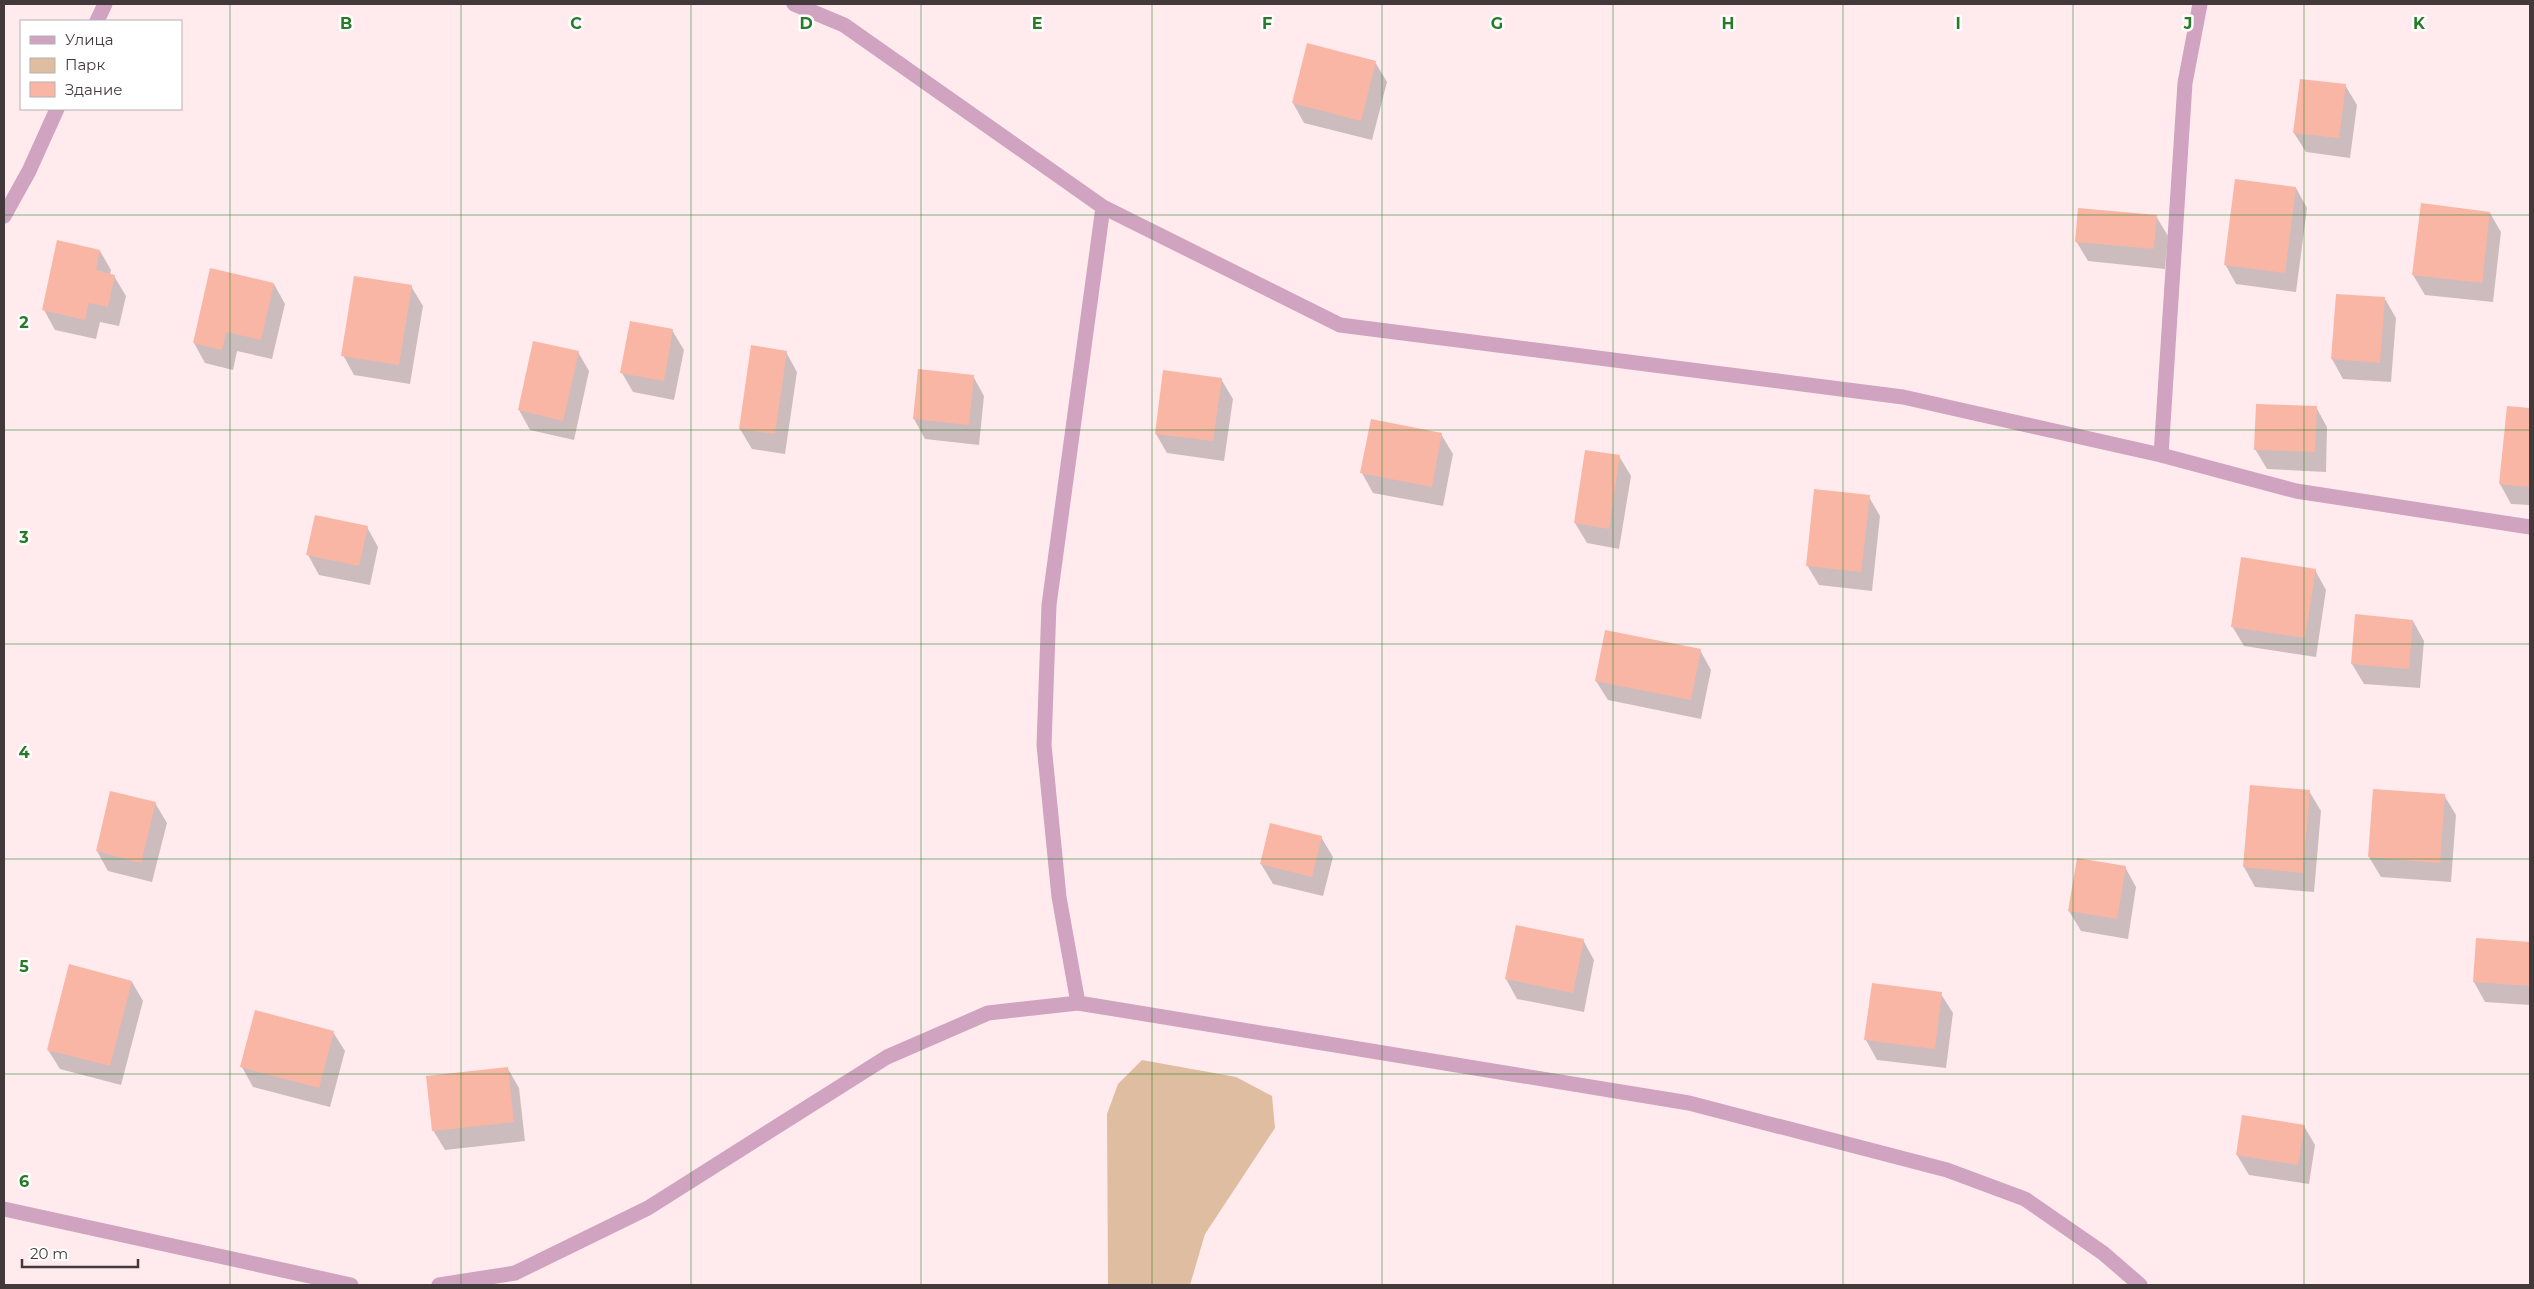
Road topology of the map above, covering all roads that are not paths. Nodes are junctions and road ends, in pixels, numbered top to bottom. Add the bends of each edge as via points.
1 (105, 4) edge
2 (794, 4) edge
3 (2200, 4) edge
4 (97, 20) edge
5 (57, 110) edge
6 (1103, 207) junction
7 (4, 216) edge
8 (2161, 455) junction
9 (2530, 527) edge
10 (1078, 1002) junction
11 (4, 1209) edge
12 (351, 1285) edge
13 (439, 1285) edge
14 (2140, 1285) edge

1 - 4 street
2 - 6 street via 844,25
3 - 8 street via 2185,83
5 - 7 street
6 - 8 street via 1340,325 1903,397
6 - 10 street via 1049,604 1044,745 1059,897
8 - 9 street via 2296,491
10 - 13 street via 988,1013 887,1057 648,1208 515,1273
10 - 14 street via 1689,1103 1947,1170 2025,1199 2103,1253
11 - 12 street

